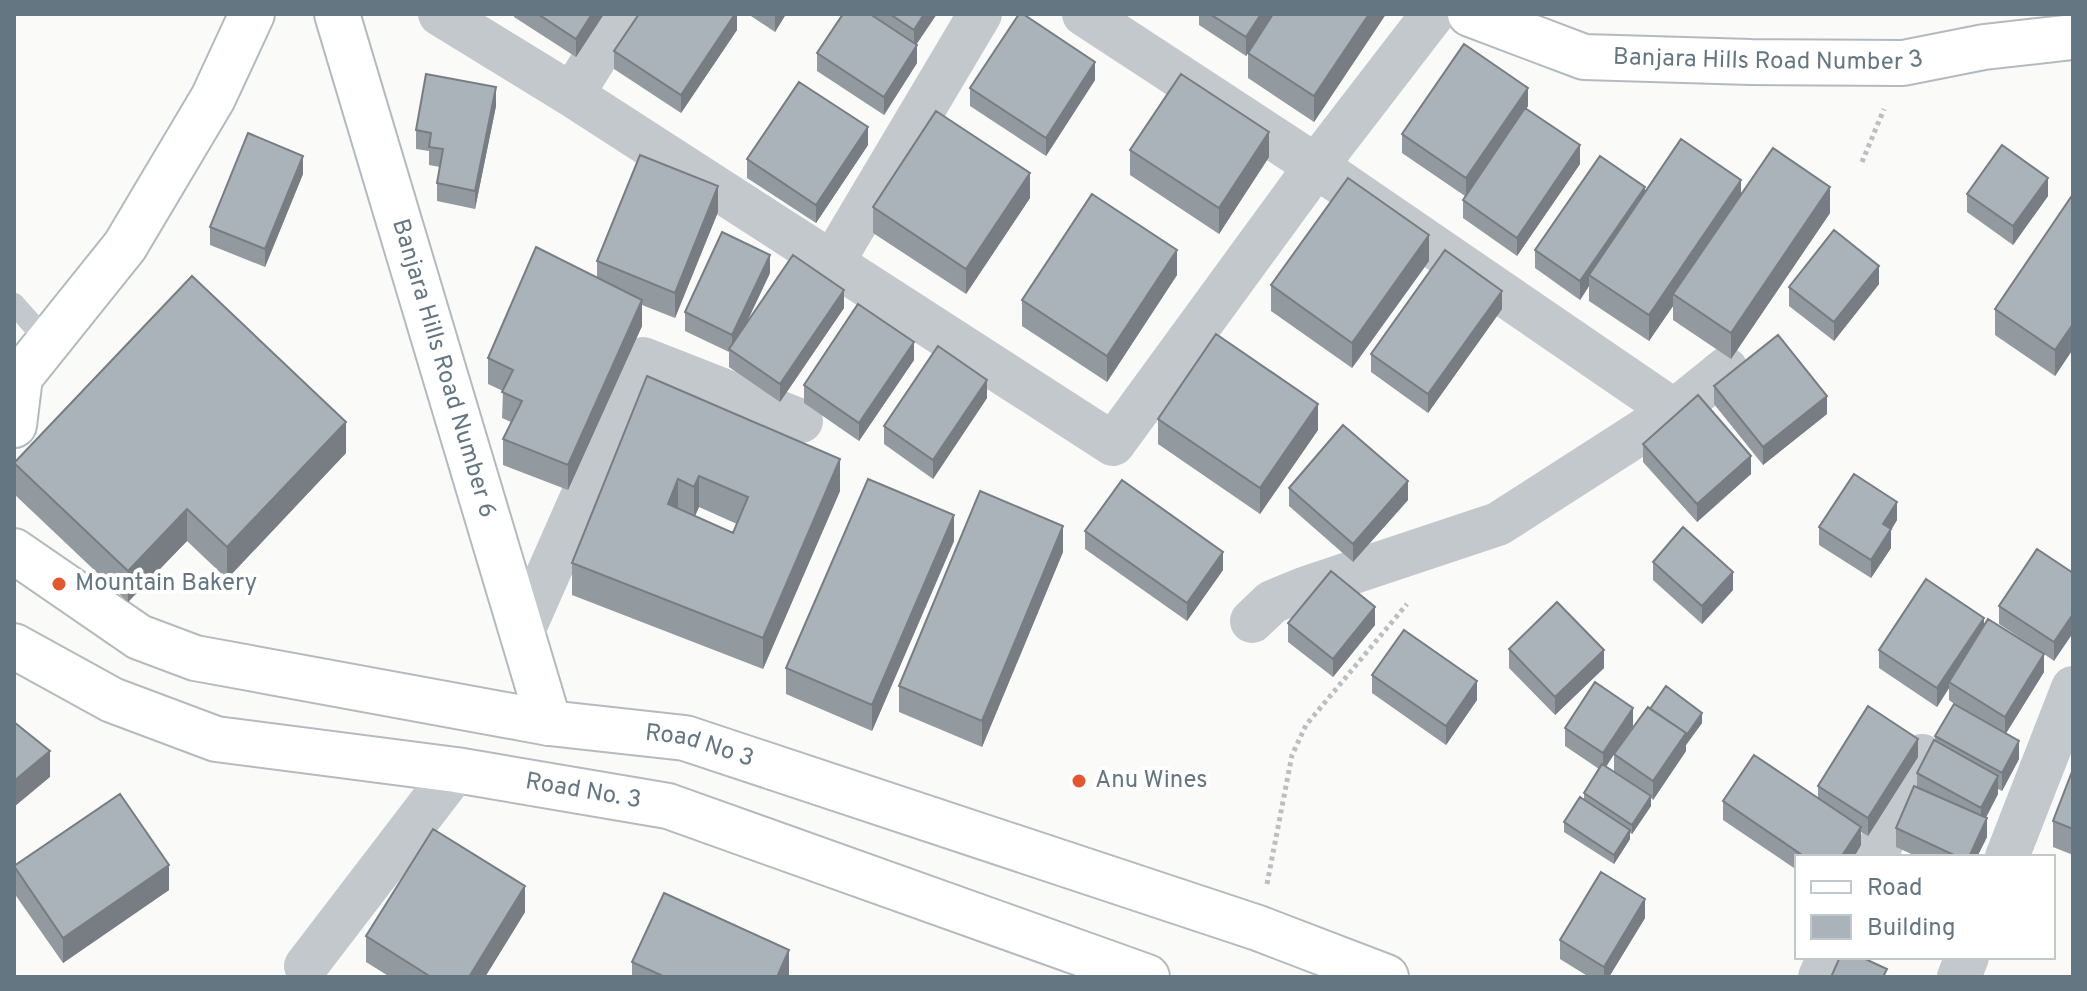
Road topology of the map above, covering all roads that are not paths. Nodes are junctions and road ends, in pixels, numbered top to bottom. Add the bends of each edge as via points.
1 (252, 14) edge
2 (337, 14) edge
3 (440, 14) edge
4 (622, 14) edge
5 (980, 14) edge
6 (1084, 14) edge
7 (1433, 14) edge
8 (1470, 14) edge
9 (2073, 37) edge
10 (572, 95) junction
11 (1316, 166) junction
12 (832, 263) junction
13 (14, 304) edge
14 (49, 343) junction
15 (1726, 369) dead end
16 (17, 378) edge
17 (1674, 411) junction
18 (801, 421) dead end
19 (14, 425) edge
20 (14, 551) edge
21 (1252, 621) dead end
22 (522, 633) junction
23 (14, 646) edge
24 (2073, 688) edge
25 (549, 723) junction
26 (1922, 756) edge
27 (456, 770) junction
28 (1876, 855) edge
29 (2008, 855) edge
30 (306, 966) dead end
31 (1147, 977) edge
32 (1386, 977) edge

1 - 14 main road via 213,98 125,246
2 - 22 main road, Banjara Hills Road Number 6
3 - 10 street
4 - 10 street
5 - 12 street
6 - 11 street
7 - 11 street
8 - 9 main road, Banjara Hills Road Number 3 via 1584,57 1903,63
10 - 12 street
11 - 12 street via 1113,444
11 - 17 street
13 - 14 lane
14 - 16 main road
15 - 17 street
16 - 19 main road
17 - 21 street via 1498,524 1306,588 1272,602
18 - 22 street via 643,359
20 - 25 main road, Road No 3 via 139,637 195,658
22 - 25 main road, Banjara Hills Road Number 6
23 - 27 main road, Road No. 3 via 112,700 216,739
24 - 29 street
25 - 32 main road, Road No 3 via 685,738 1258,928
26 - 28 street
27 - 30 street
27 - 31 main road, Road No. 3 via 668,806

